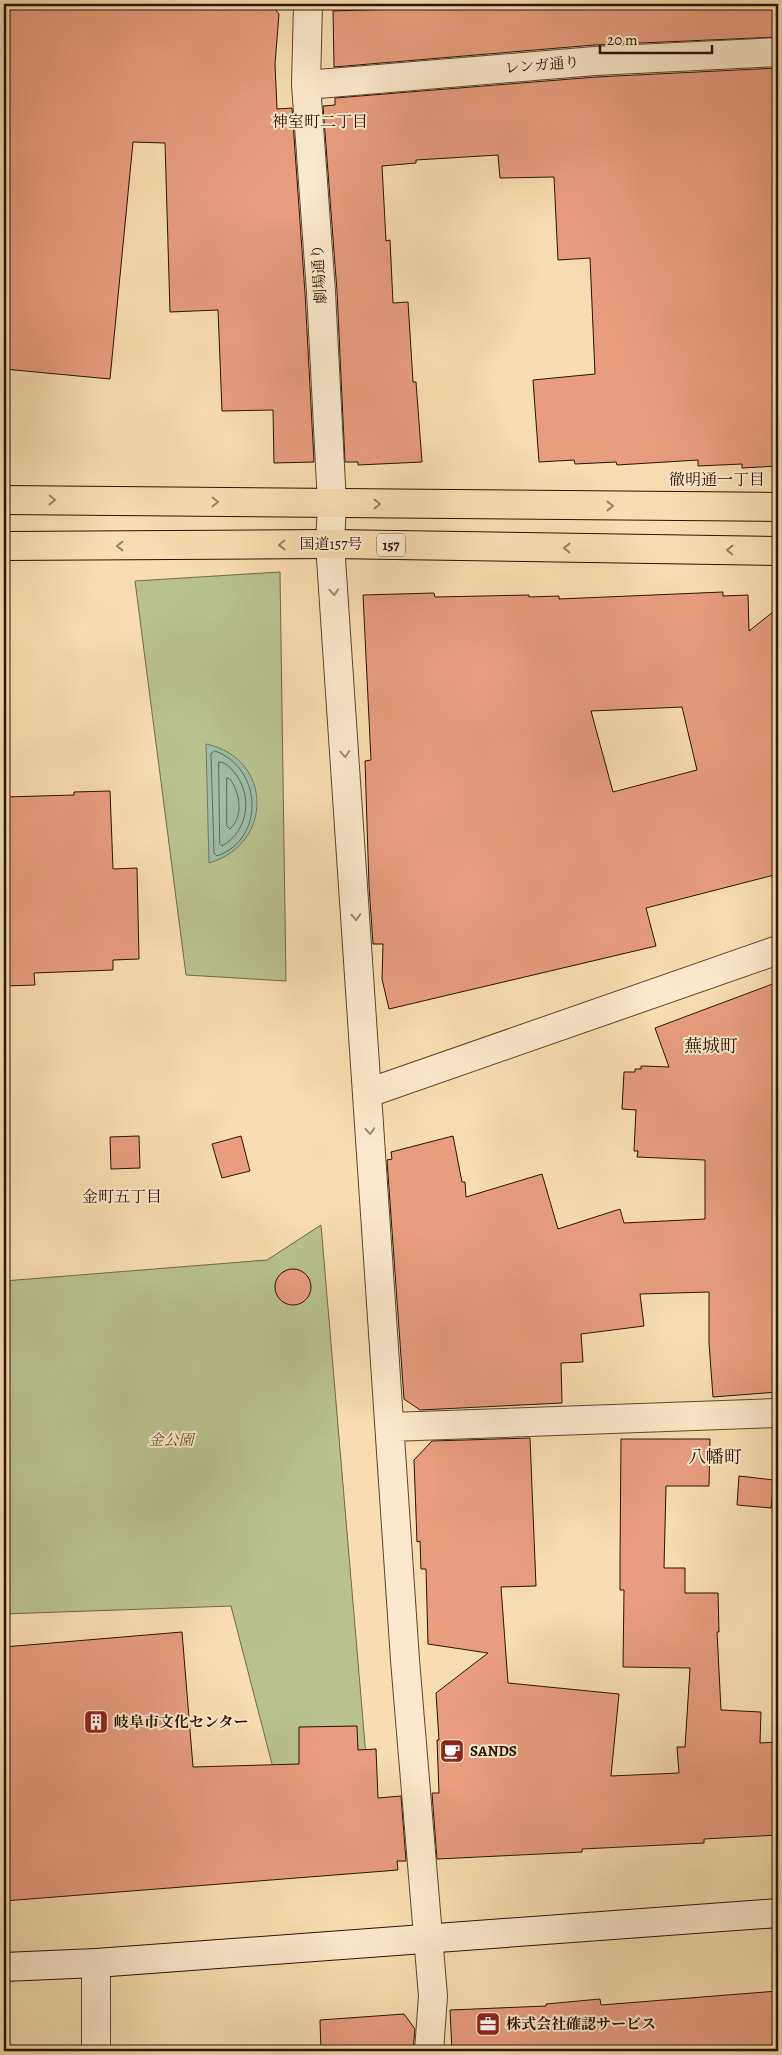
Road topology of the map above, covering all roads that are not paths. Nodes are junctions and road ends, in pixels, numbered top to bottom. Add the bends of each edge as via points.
1 (308, 4) edge
2 (778, 52) edge
3 (306, 85) junction
4 (4, 500) edge
5 (332, 504) junction
6 (778, 507) edge
7 (330, 544) junction
8 (4, 546) edge
9 (778, 551) edge
10 (778, 950) edge
11 (368, 1093) junction
12 (778, 1413) edge
13 (390, 1427) junction
14 (778, 1913) edge
15 (429, 1938) junction
16 (96, 1963) junction
17 (4, 1967) edge
18 (96, 2051) edge
19 (429, 2051) edge

1 - 3 street, 劇場通り
2 - 3 street, レンガ通り via 595,61
3 - 5 street, 劇場通り
4 -> 5 highway
5 -> 6 highway
5 - 7 street, 劇場通り
7 -> 8 highway, 国道157号 / 157
9 -> 7 highway, 国道157号 / 157
7 -> 11 street, 劇場通り
10 - 11 street
11 -> 13 street, 劇場通り
12 - 13 street
13 - 15 street, 劇場通り via 405,1660
14 - 15 street
15 - 16 street
15 - 19 street, 劇場通り via 433,1996
16 - 17 street
16 - 18 street

